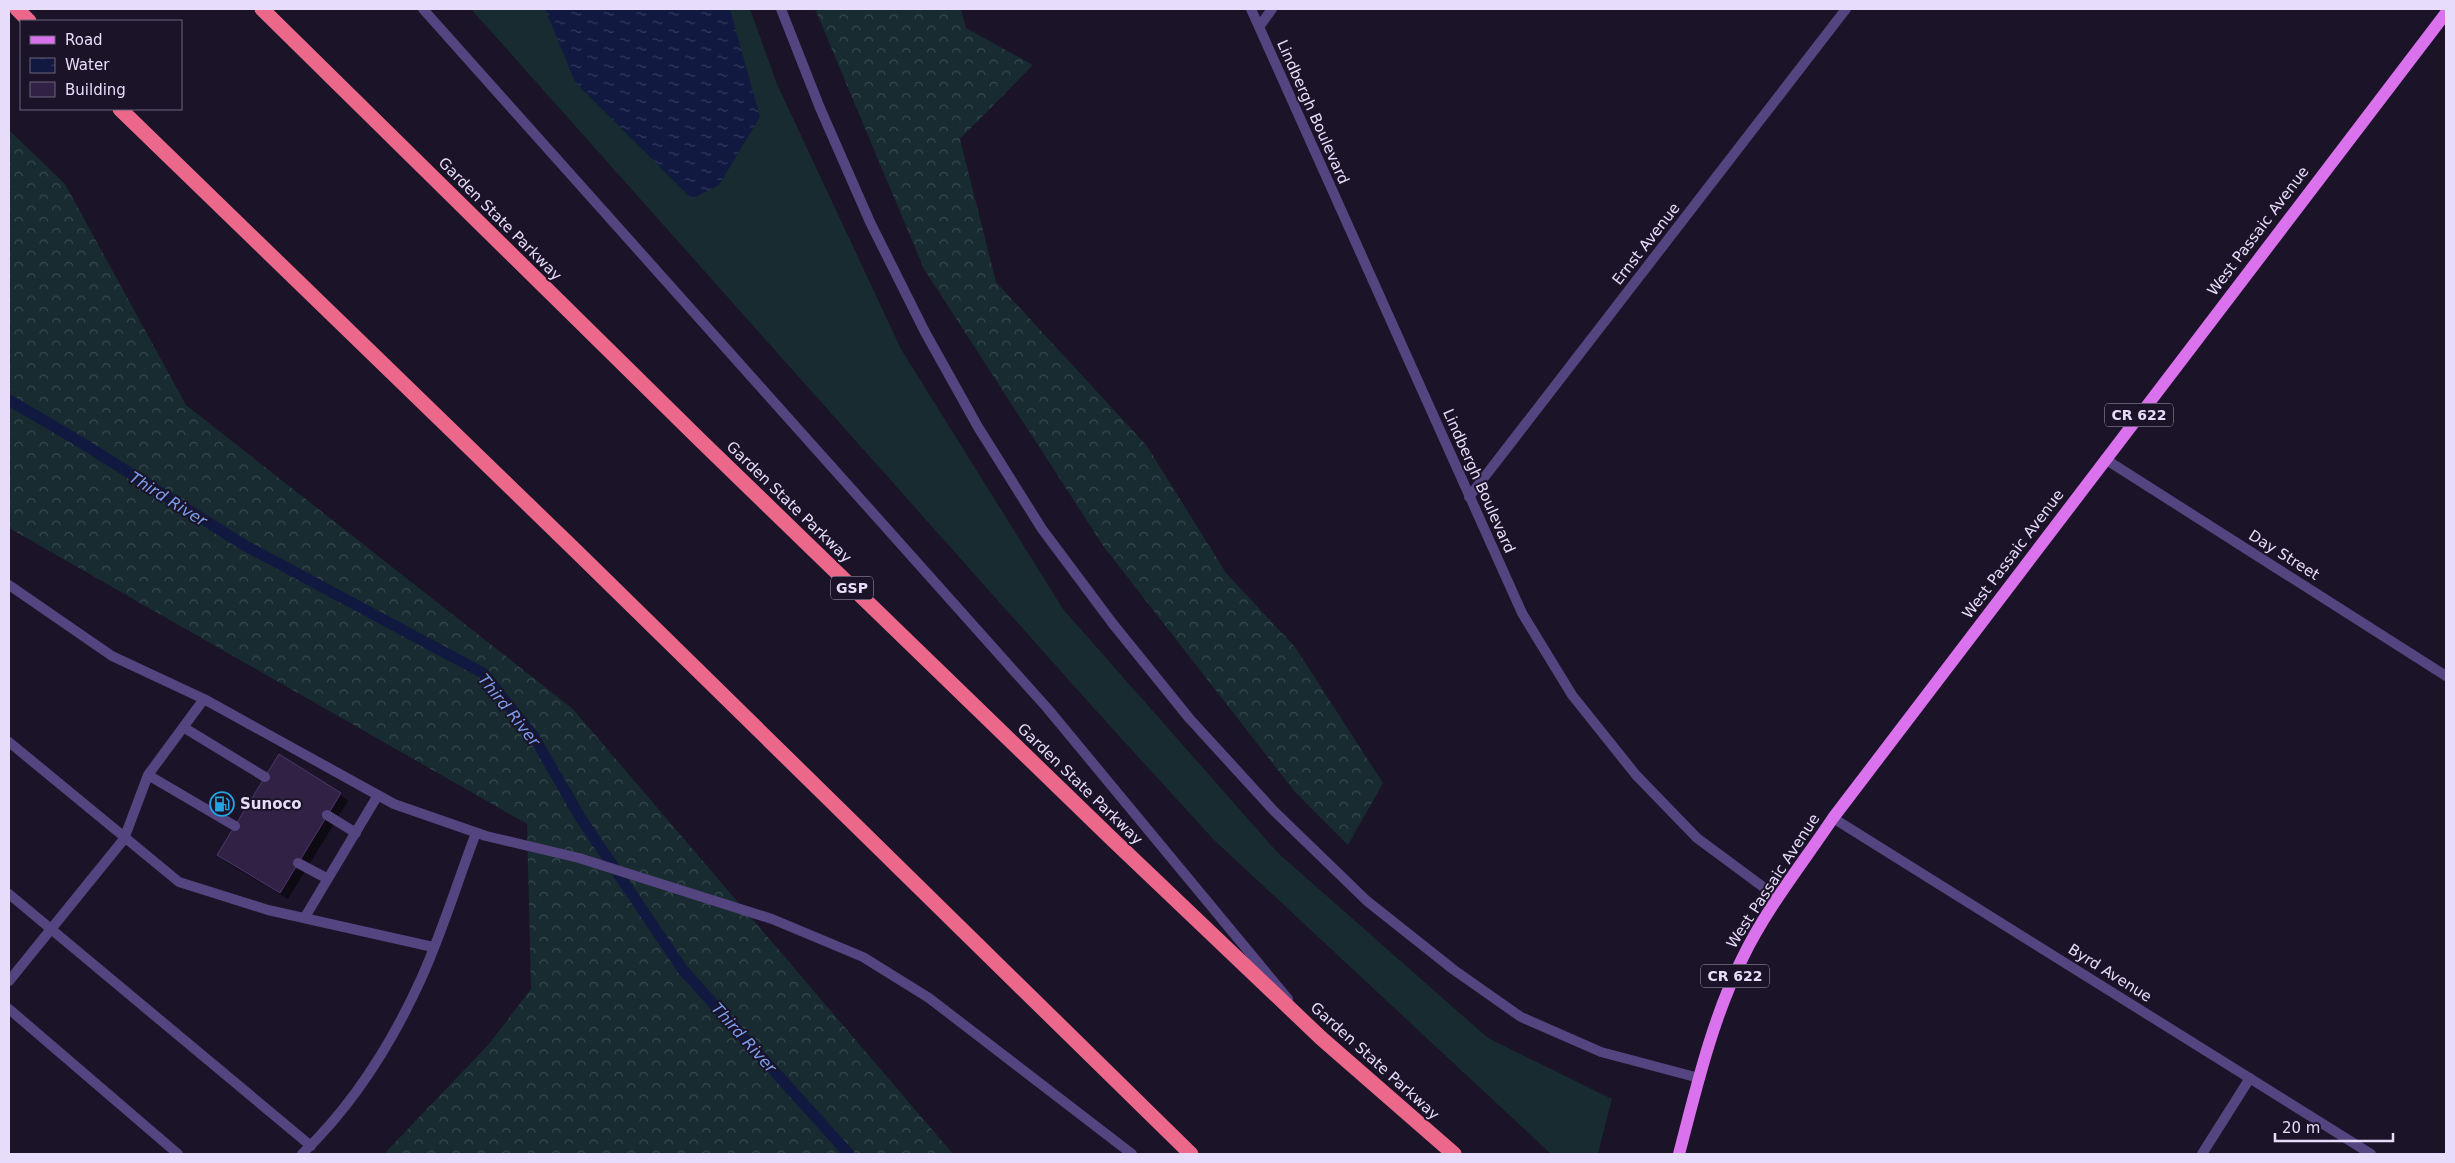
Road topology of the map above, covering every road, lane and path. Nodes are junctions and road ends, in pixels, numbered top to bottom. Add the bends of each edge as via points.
1 (16, 9) edge
2 (262, 9) edge
3 (423, 9) edge
4 (781, 9) edge
5 (1251, 9) edge
6 (1272, 9) edge
7 (1846, 9) edge
8 (2446, 13) edge
9 (28, 20) edge
10 (1259, 27) junction
11 (121, 110) edge
12 (2105, 459) junction
13 (1470, 497) junction
14 (9, 585) edge
15 (2446, 676) edge
16 (204, 699) junction
17 (183, 727) junction
18 (9, 742) edge
19 (148, 775) junction
20 (265, 777) dead end
21 (378, 795) junction
22 (327, 815) dead end
23 (1833, 818) junction
24 (235, 826) dead end
25 (356, 833) junction
26 (476, 833) junction
27 (124, 839) junction
28 (298, 863) dead end
29 (328, 879) junction
30 (9, 894) edge
31 (1778, 898) junction
32 (305, 917) junction
33 (52, 929) junction
34 (433, 947) junction
35 (9, 981) edge
36 (9, 1009) edge
37 (1321, 1038) junction
38 (1699, 1078) junction
39 (2250, 1078) junction
40 (311, 1146) junction
41 (178, 1154) edge
42 (302, 1154) edge
43 (1132, 1154) edge
44 (1191, 1154) edge
45 (1454, 1154) edge
46 (1679, 1154) edge
47 (2202, 1154) edge
48 (2371, 1154) edge

1 - 9 highway
2 - 37 highway, Garden State Parkway / GSP via 714,454
3 - 37 street via 1048,709
4 - 38 street via 870,222 925,332 978,427 1042,528 1113,624 1189,718 1274,811 1367,901 1454,970 1521,1017 1539,1025 1601,1052
5 - 10 street, Lindbergh Boulevard
6 - 10 street
7 - 13 street, Ernst Avenue
8 - 12 main road, West Passaic Avenue / CR 622
10 - 13 street, Lindbergh Boulevard
11 - 44 highway
12 - 15 street, Day Street
12 - 23 main road, West Passaic Avenue / CR 622
13 - 31 street, Lindbergh Boulevard via 1522,613 1572,695 1636,775 1697,838
14 - 16 street via 112,656
16 - 17 street
16 - 21 street
17 - 19 street
17 - 20 street
18 - 27 street
19 - 24 street
19 - 27 street
21 - 25 street
21 - 26 street via 394,804
22 - 25 street
23 - 31 main road, West Passaic Avenue / CR 622
23 - 39 street, Byrd Avenue
25 - 29 street
26 - 34 street
26 - 43 street via 579,858 772,919 863,957 928,998
27 - 32 street via 179,882 268,910
27 - 33 street
28 - 29 street
29 - 32 street
30 - 33 street
31 - 38 main road, West Passaic Avenue / CR 622 via 1742,958
32 - 34 street
33 - 35 street
33 - 40 street
34 - 40 street via 422,978 380,1058 330,1126
36 - 41 street
37 - 45 highway, Garden State Parkway / GSP
38 - 46 main road, West Passaic Avenue / CR 622
39 - 47 street
39 - 48 street, Byrd Avenue
40 - 42 street

